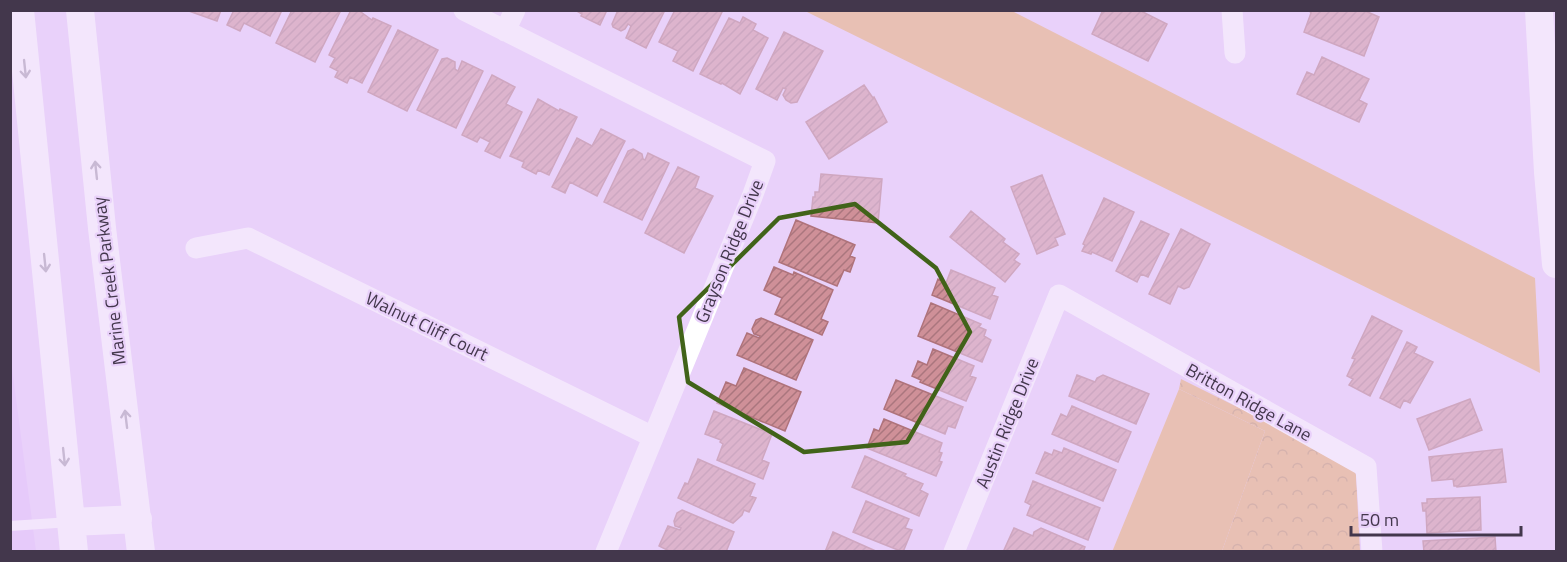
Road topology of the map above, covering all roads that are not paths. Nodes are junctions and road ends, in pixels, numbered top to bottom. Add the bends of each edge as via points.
1 (20, 10) edge
2 (80, 10) edge
3 (464, 10) edge
4 (515, 10) edge
5 (1232, 10) edge
6 (1539, 10) edge
7 (505, 31) junction
8 (1235, 53) dead end
9 (1552, 172) edge
10 (196, 248) dead end
11 (1557, 264) edge
12 (1059, 295) joint
13 (653, 436) junction
14 (138, 519) junction
15 (71, 522) junction
16 (10, 526) edge
17 (74, 552) edge
18 (141, 552) edge
19 (606, 552) edge
20 (954, 552) edge
21 (1372, 552) edge

1 -> 15 main road
14 -> 2 main road, Marine Creek Parkway
3 - 7 street, Grayson Ridge Drive
4 - 7 street
5 - 8 street
6 - 9 main road
7 - 13 street, Grayson Ridge Drive via 765,161
9 - 11 main road
10 - 13 street, Walnut Cliff Court via 248,238
12 - 20 street, Austin Ridge Drive
12 - 21 street, Britton Ridge Lane via 1366,467
13 - 19 street, Grayson Ridge Drive
14 - 15 main road
14 - 18 main road, Marine Creek Parkway
15 - 16 lane
15 - 17 main road

